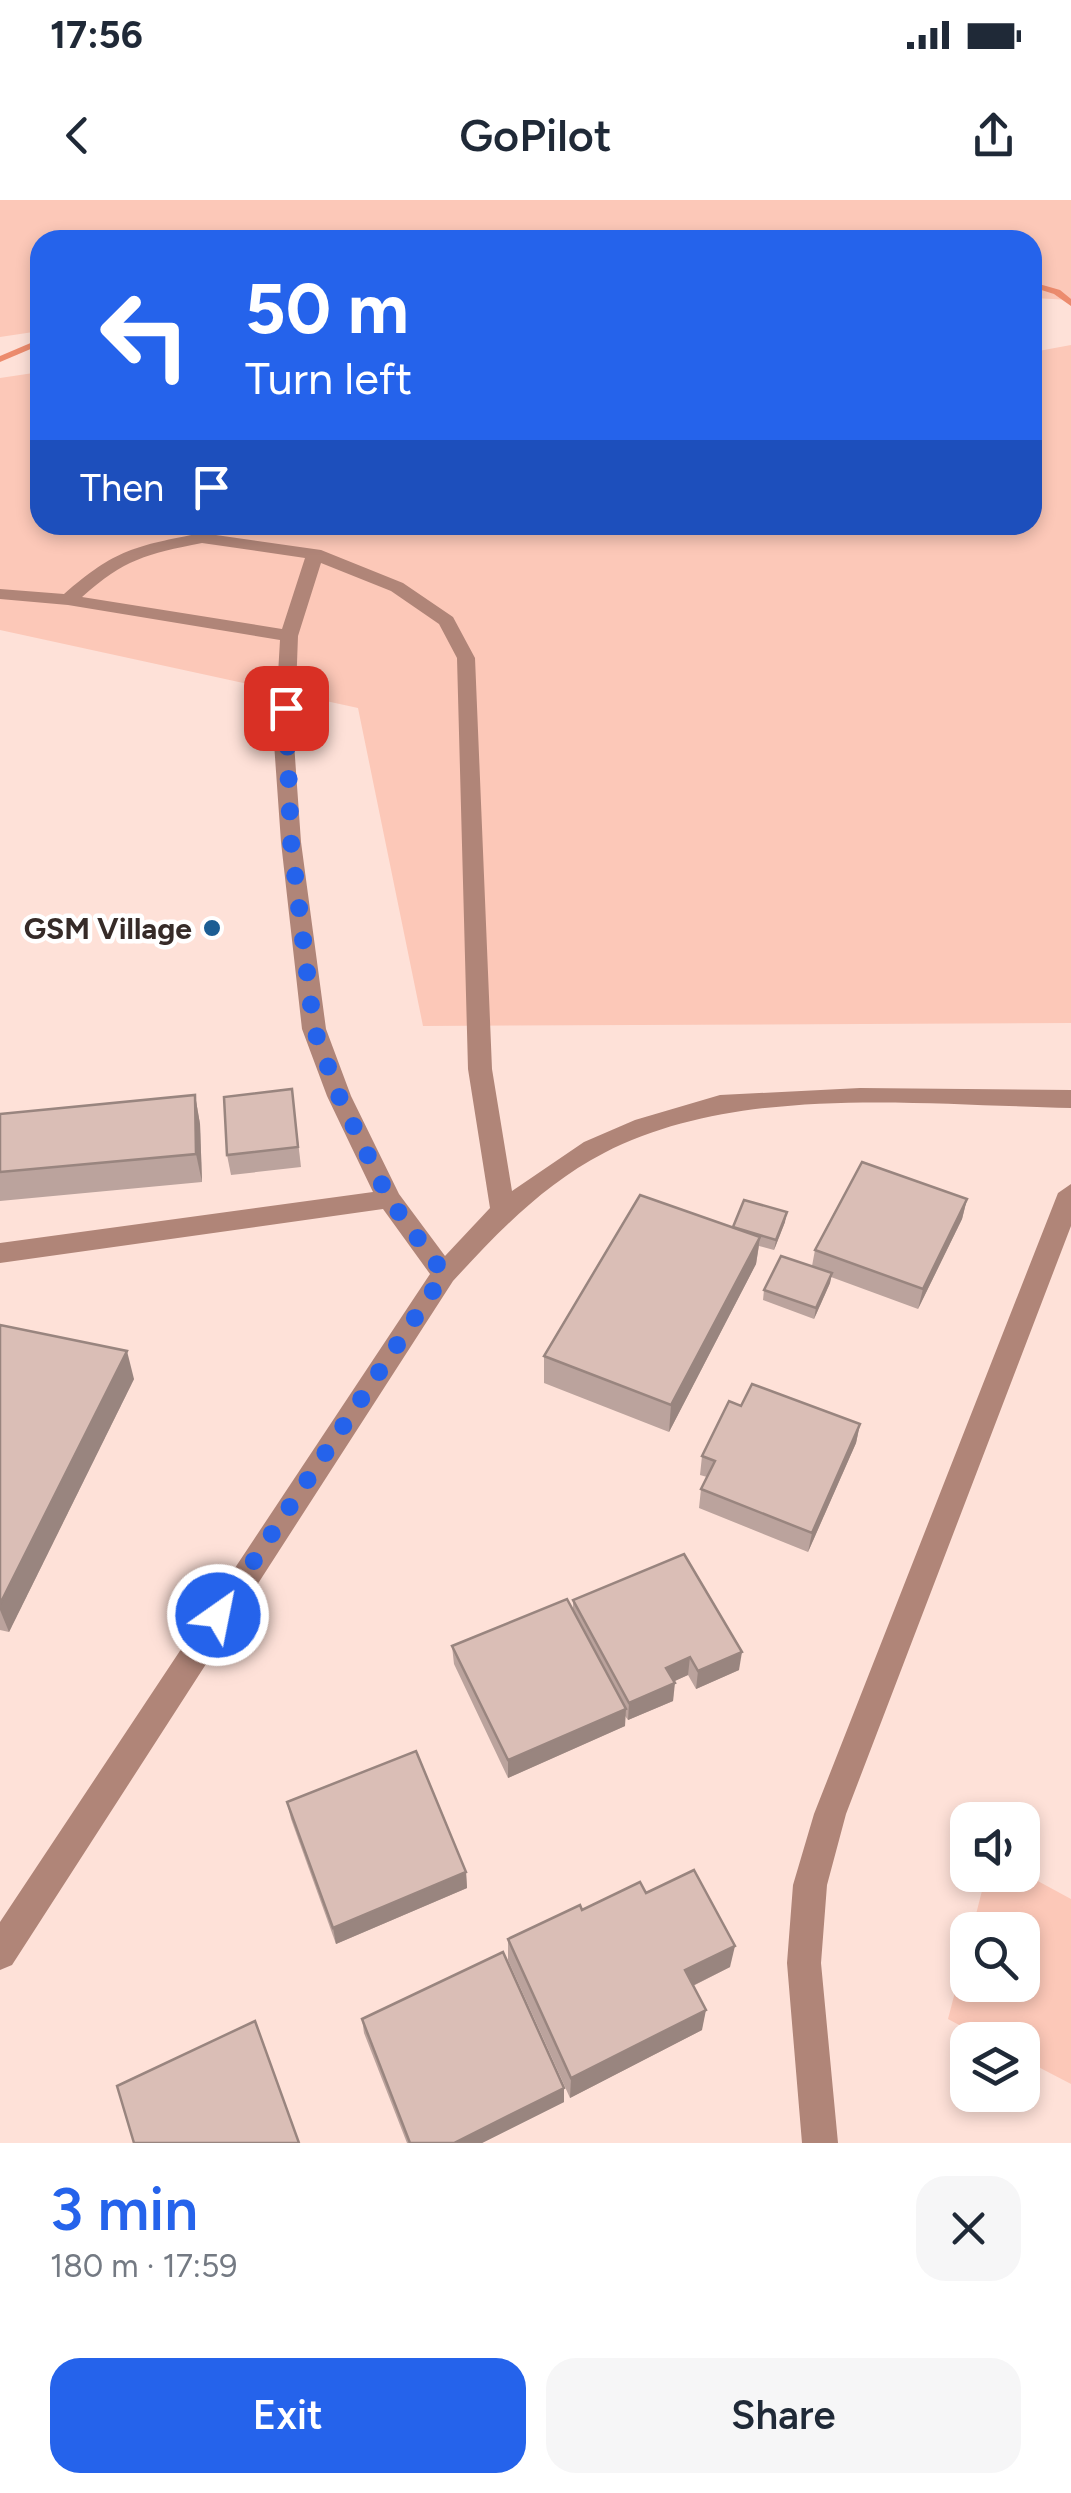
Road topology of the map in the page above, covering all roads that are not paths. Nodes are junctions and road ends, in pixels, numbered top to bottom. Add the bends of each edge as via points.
1 (315, 554) junction
2 (0, 594) edge
3 (68, 600) junction
4 (289, 636) junction
5 (1071, 1100) edge
6 (1071, 1193) edge
7 (389, 1199) junction
8 (504, 1210) junction
9 (0, 1253) edge
10 (444, 1274) junction
11 (0, 1954) edge
12 (820, 2143) edge

1 - 3 street via 202,538 108,564
1 - 4 street
1 - 8 street via 397,586 447,621 466,658 480,1070
2 - 3 street
3 - 4 street
4 - 7 street via 284,744 314,1029
5 - 8 street via 860,1096 720,1104 594,1148
6 - 12 street via 830,1814 810,1884 804,1963
7 - 9 street
7 - 10 street
8 - 10 street
10 - 11 street

